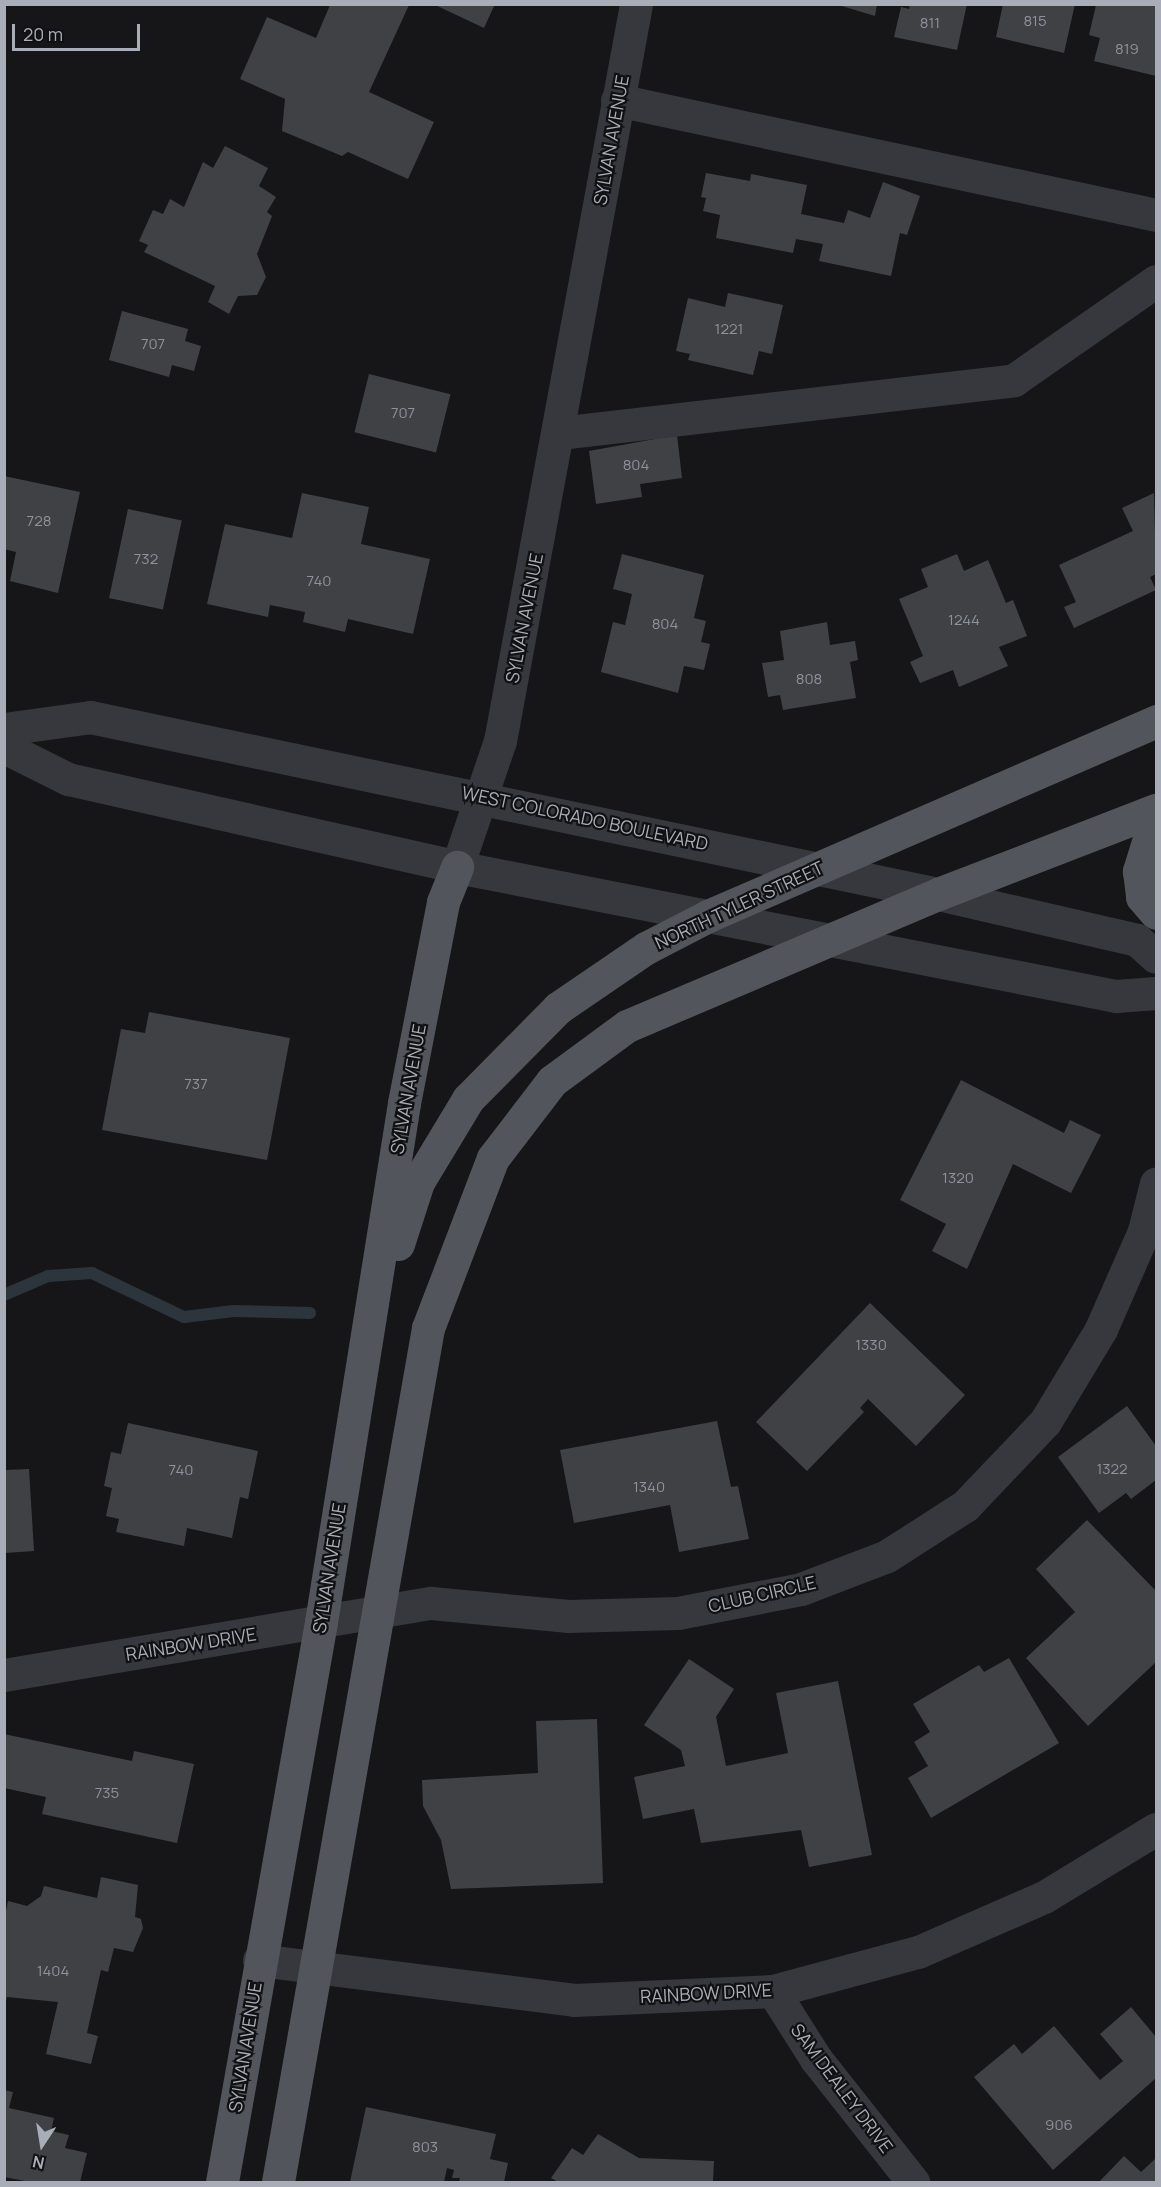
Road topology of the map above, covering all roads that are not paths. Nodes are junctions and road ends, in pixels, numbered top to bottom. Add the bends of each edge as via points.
1 (636, 4) edge
2 (617, 100) junction
3 (1156, 215) edge
4 (1156, 280) edge
5 (559, 433) junction
6 (1156, 721) edge
7 (4, 729) edge
8 (4, 747) edge
9 (481, 795) junction
10 (1156, 810) edge
11 (1156, 816) edge
12 (457, 867) junction
13 (818, 868) junction
14 (938, 894) junction
15 (1156, 913) edge
16 (708, 915) junction
17 (834, 939) junction
18 (1156, 957) edge
19 (1156, 993) edge
20 (1156, 1183) edge
21 (366, 1340) junction
22 (376, 1612) junction
23 (321, 1622) junction
24 (4, 1675) edge
25 (1156, 1829) edge
26 (259, 1960) junction
27 (315, 1971) junction
28 (773, 1991) junction
29 (222, 2182) edge
30 (278, 2182) edge
31 (913, 2182) edge

1 - 2 street, SYLVAN AVENUE
2 - 3 street
2 - 5 street, SYLVAN AVENUE
4 - 5 street via 1014,380
5 - 9 street, SYLVAN AVENUE via 500,741
6 - 13 main road, NORTH TYLER STREET
7 - 9 street, WEST COLORADO BOULEVARD via 90,717
8 - 12 street via 68,779
9 - 12 street, SYLVAN AVENUE
9 - 13 street, WEST COLORADO BOULEVARD
10 - 14 main road
11 - 15 main road via 1139,871 1142,897
12 - 16 street
12 - 21 main road, SYLVAN AVENUE via 443,902 406,1092
13 - 14 street, WEST COLORADO BOULEVARD
13 - 16 main road, NORTH TYLER STREET
14 - 17 main road
14 - 18 street, WEST COLORADO BOULEVARD via 1137,940
16 - 17 street
16 - 21 main road, NORTH TYLER STREET via 646,948 558,1008 468,1099 418,1182
17 - 19 street via 1116,996
17 - 22 main road via 627,1026 552,1081 493,1158 428,1328
20 - 22 street, CLUB CIRCLE via 1144,1231 1101,1329 1045,1422 965,1506 887,1557 801,1589 678,1613 568,1616 431,1603
21 - 23 main road, SYLVAN AVENUE
22 - 23 street, RAINBOW DRIVE
22 - 27 main road
23 - 24 street, RAINBOW DRIVE
23 - 26 main road, SYLVAN AVENUE
25 - 28 street, RAINBOW DRIVE via 1044,1898 918,1952
26 - 27 street, RAINBOW DRIVE
26 - 29 main road, SYLVAN AVENUE
27 - 28 street, RAINBOW DRIVE via 574,2000
27 - 30 main road
28 - 31 street, SAM DEALEY DRIVE via 816,2059

